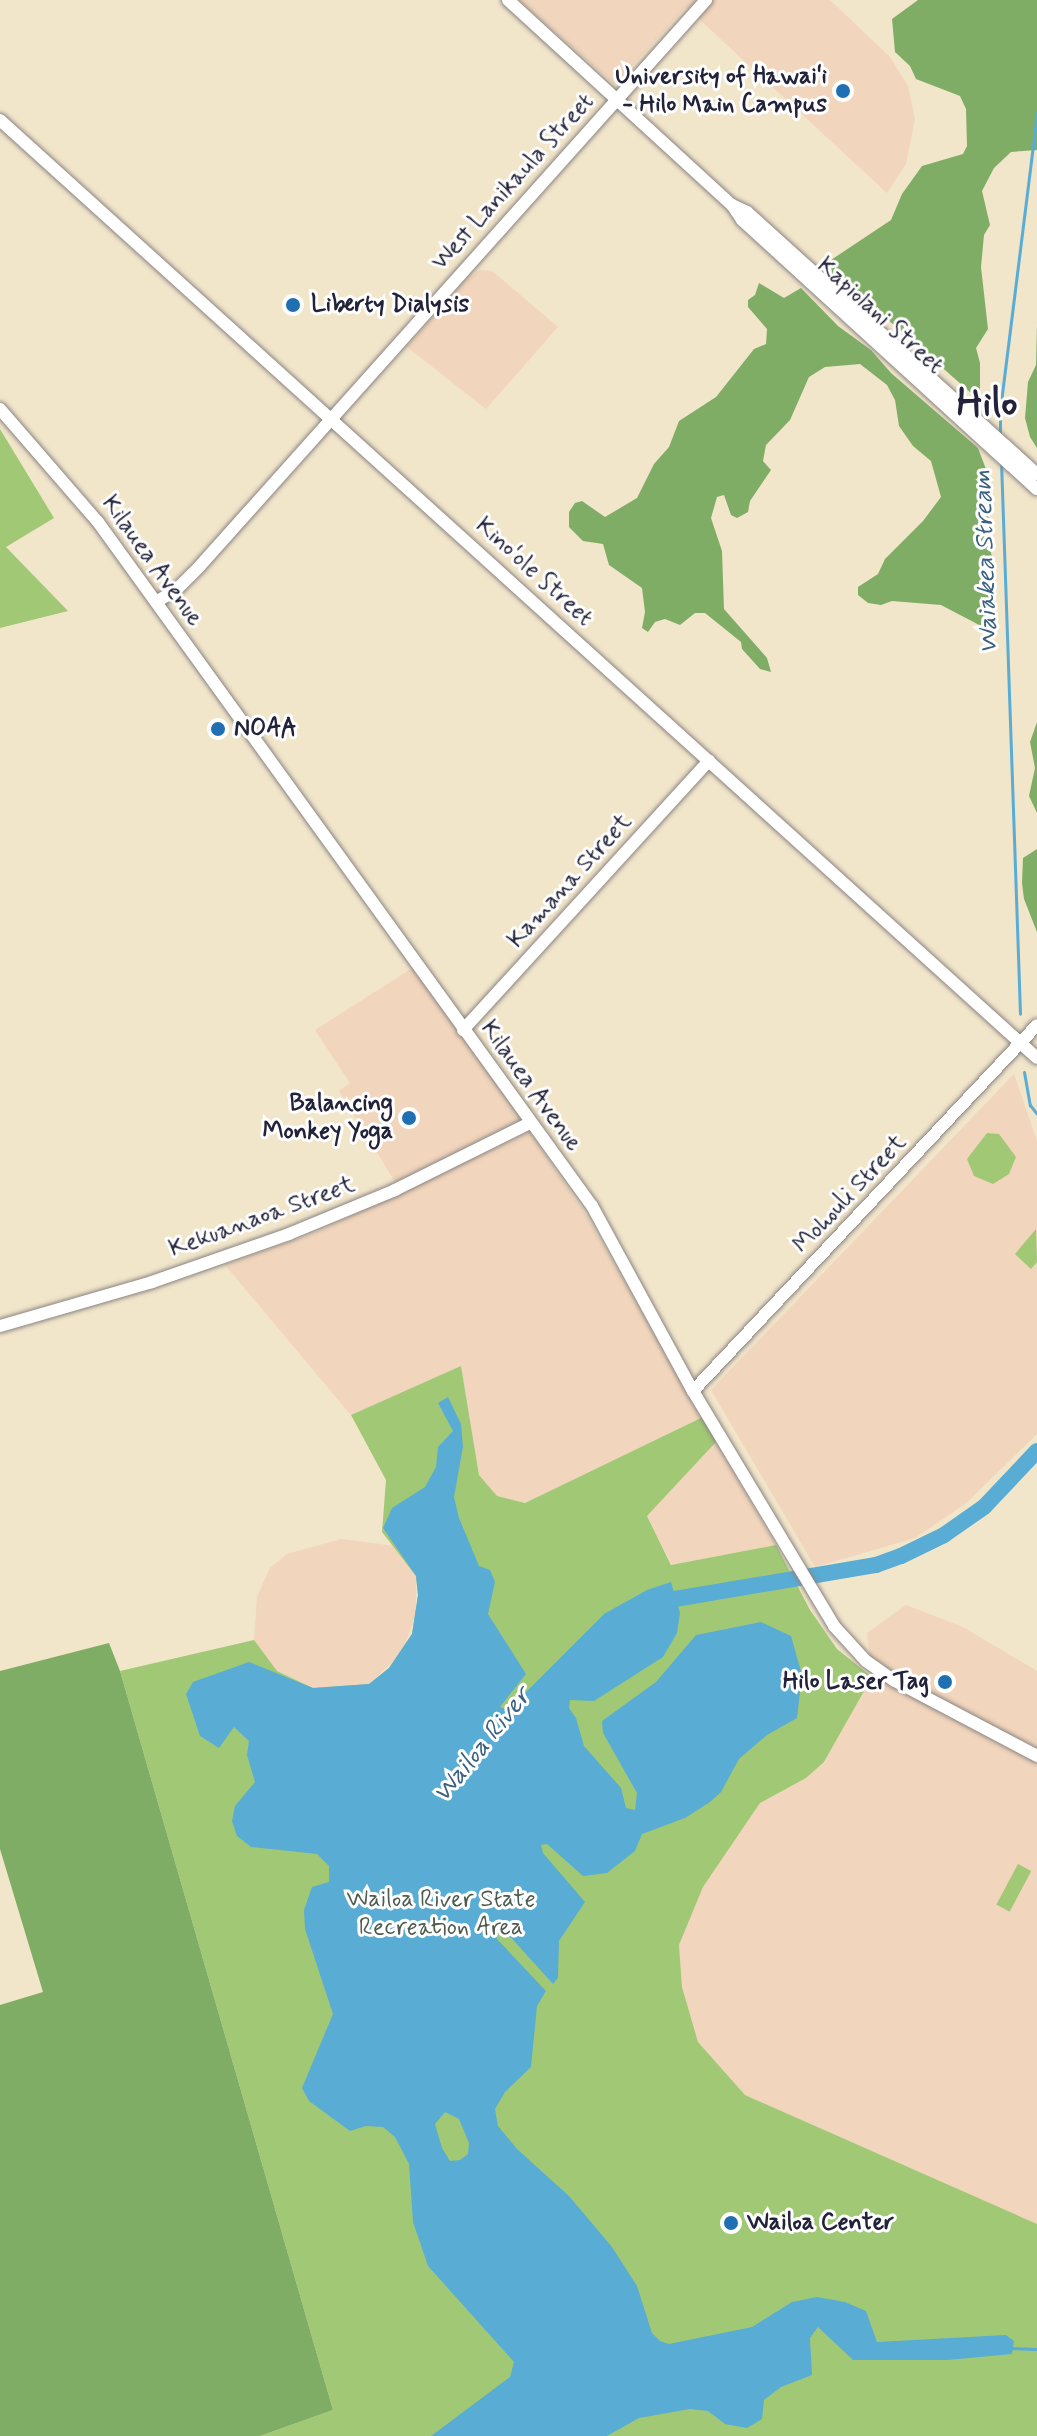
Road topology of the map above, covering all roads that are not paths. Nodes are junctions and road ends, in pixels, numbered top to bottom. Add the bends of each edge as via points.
1 (508, 0) edge
2 (706, 0) edge
3 (617, 100) junction
4 (0, 120) edge
5 (732, 205) junction
6 (0, 409) edge
7 (330, 417) junction
8 (1037, 474) edge
9 (1037, 489) edge
10 (156, 602) junction
11 (709, 761) junction
12 (1037, 1025) edge
13 (463, 1030) junction
14 (1020, 1043) junction
15 (1037, 1058) edge
16 (530, 1123) junction
17 (0, 1326) edge
18 (693, 1391) junction
19 (1037, 1756) edge

1 - 3 street, Kapiolani Street
2 - 3 street, West Lanikaula Street
3 - 5 street, Kapiolani Street
3 - 7 street, West Lanikaula Street
4 - 7 street, Kinoʻole Street
5 - 8 street, Kapiolani Street via 747,212
5 - 9 street, Kapiolani Street via 742,220
6 - 10 street, Kilauea Avenue via 89,511
7 - 10 street, West Lanikaula Street via 199,567
7 - 11 street, Kinoʻole Street
10 - 13 street, Kilauea Avenue
11 - 13 street, Kamana Street
11 - 14 street, Kinoʻole Street
12 - 14 street, Mohouli Street
13 - 16 street, Kilauea Avenue
14 - 15 street, Kinoʻole Street
14 - 18 street, Mohouli Street
16 - 17 street, Kekuanaoa Street via 395,1190 289,1234 152,1282
16 - 18 street, Kilauea Avenue via 592,1206
18 - 19 street, Kilauea Avenue via 828,1617 859,1654 885,1675

